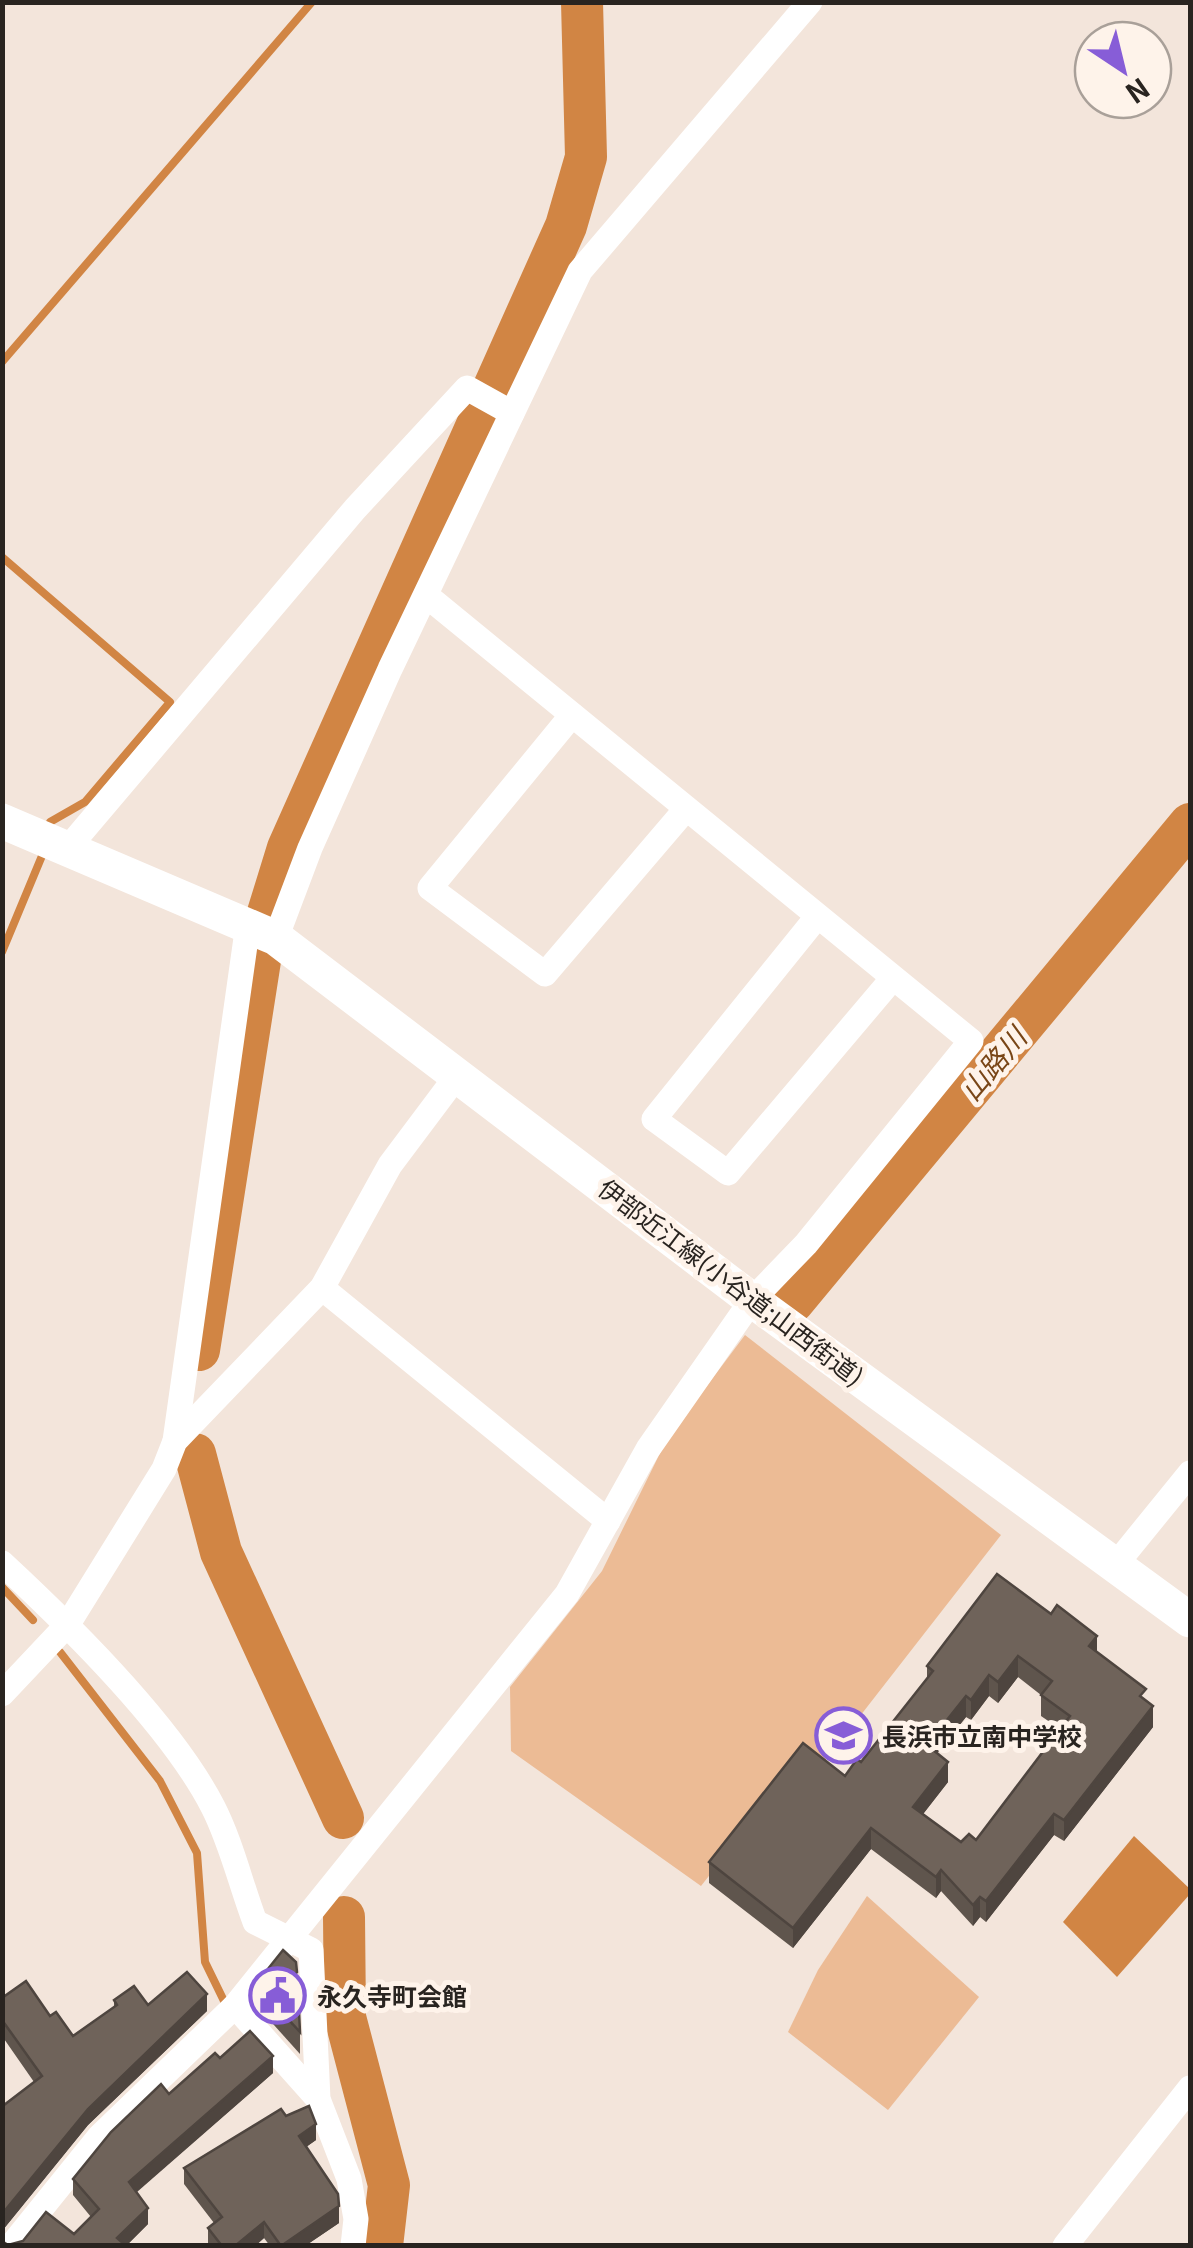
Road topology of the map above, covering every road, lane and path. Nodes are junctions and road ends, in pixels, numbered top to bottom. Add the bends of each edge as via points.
1 (810, 2) edge
2 (512, 413) junction
3 (427, 596) junction
4 (572, 715) junction
5 (686, 809) junction
6 (2, 821) edge
7 (52, 841) junction
8 (816, 917) junction
9 (259, 930) junction
10 (892, 978) junction
11 (458, 1073) junction
12 (322, 1288) junction
13 (752, 1300) junction
14 (175, 1441) junction
15 (1190, 1473) edge
16 (608, 1521) junction
17 (1117, 1563) junction
18 (2, 1564) edge
19 (1190, 1620) edge
20 (68, 1624) junction
21 (2, 1694) edge
22 (285, 1939) junction
23 (235, 2006) junction
24 (1190, 2088) edge
25 (318, 2099) junction
26 (11, 2246) edge
27 (354, 2246) edge
28 (1065, 2246) edge

1 - 2 street via 580,271
2 - 3 street
2 - 7 street via 466,388
3 - 4 street
3 - 9 street via 310,848
4 - 5 street
4 - 5 street via 430,888 544,974
5 - 8 street
6 - 7 main road, 伊部近江線(小谷道;山西街道)
7 - 9 main road, 伊部近江線(小谷道;山西街道)
8 - 10 street
8 - 10 street via 654,1119 728,1173
9 - 11 main road, 伊部近江線(小谷道;山西街道)
9 - 14 street
10 - 13 street via 972,1042
11 - 12 street via 390,1165
11 - 13 main road, 伊部近江線(小谷道;山西街道)
12 - 14 street
12 - 16 street
13 - 16 street via 648,1449
13 - 17 main road, 伊部近江線(小谷道;山西街道)
14 - 20 street
15 - 17 street
16 - 22 street via 567,1594
17 - 19 main road, 伊部近江線(小谷道;山西街道)
18 - 20 street
20 - 21 street
20 - 22 street via 174,1749 212,1807 255,1922
22 - 23 street
22 - 25 street via 312,1950
23 - 25 street
23 - 26 street via 99,2137
24 - 28 street
25 - 27 street via 348,2179

